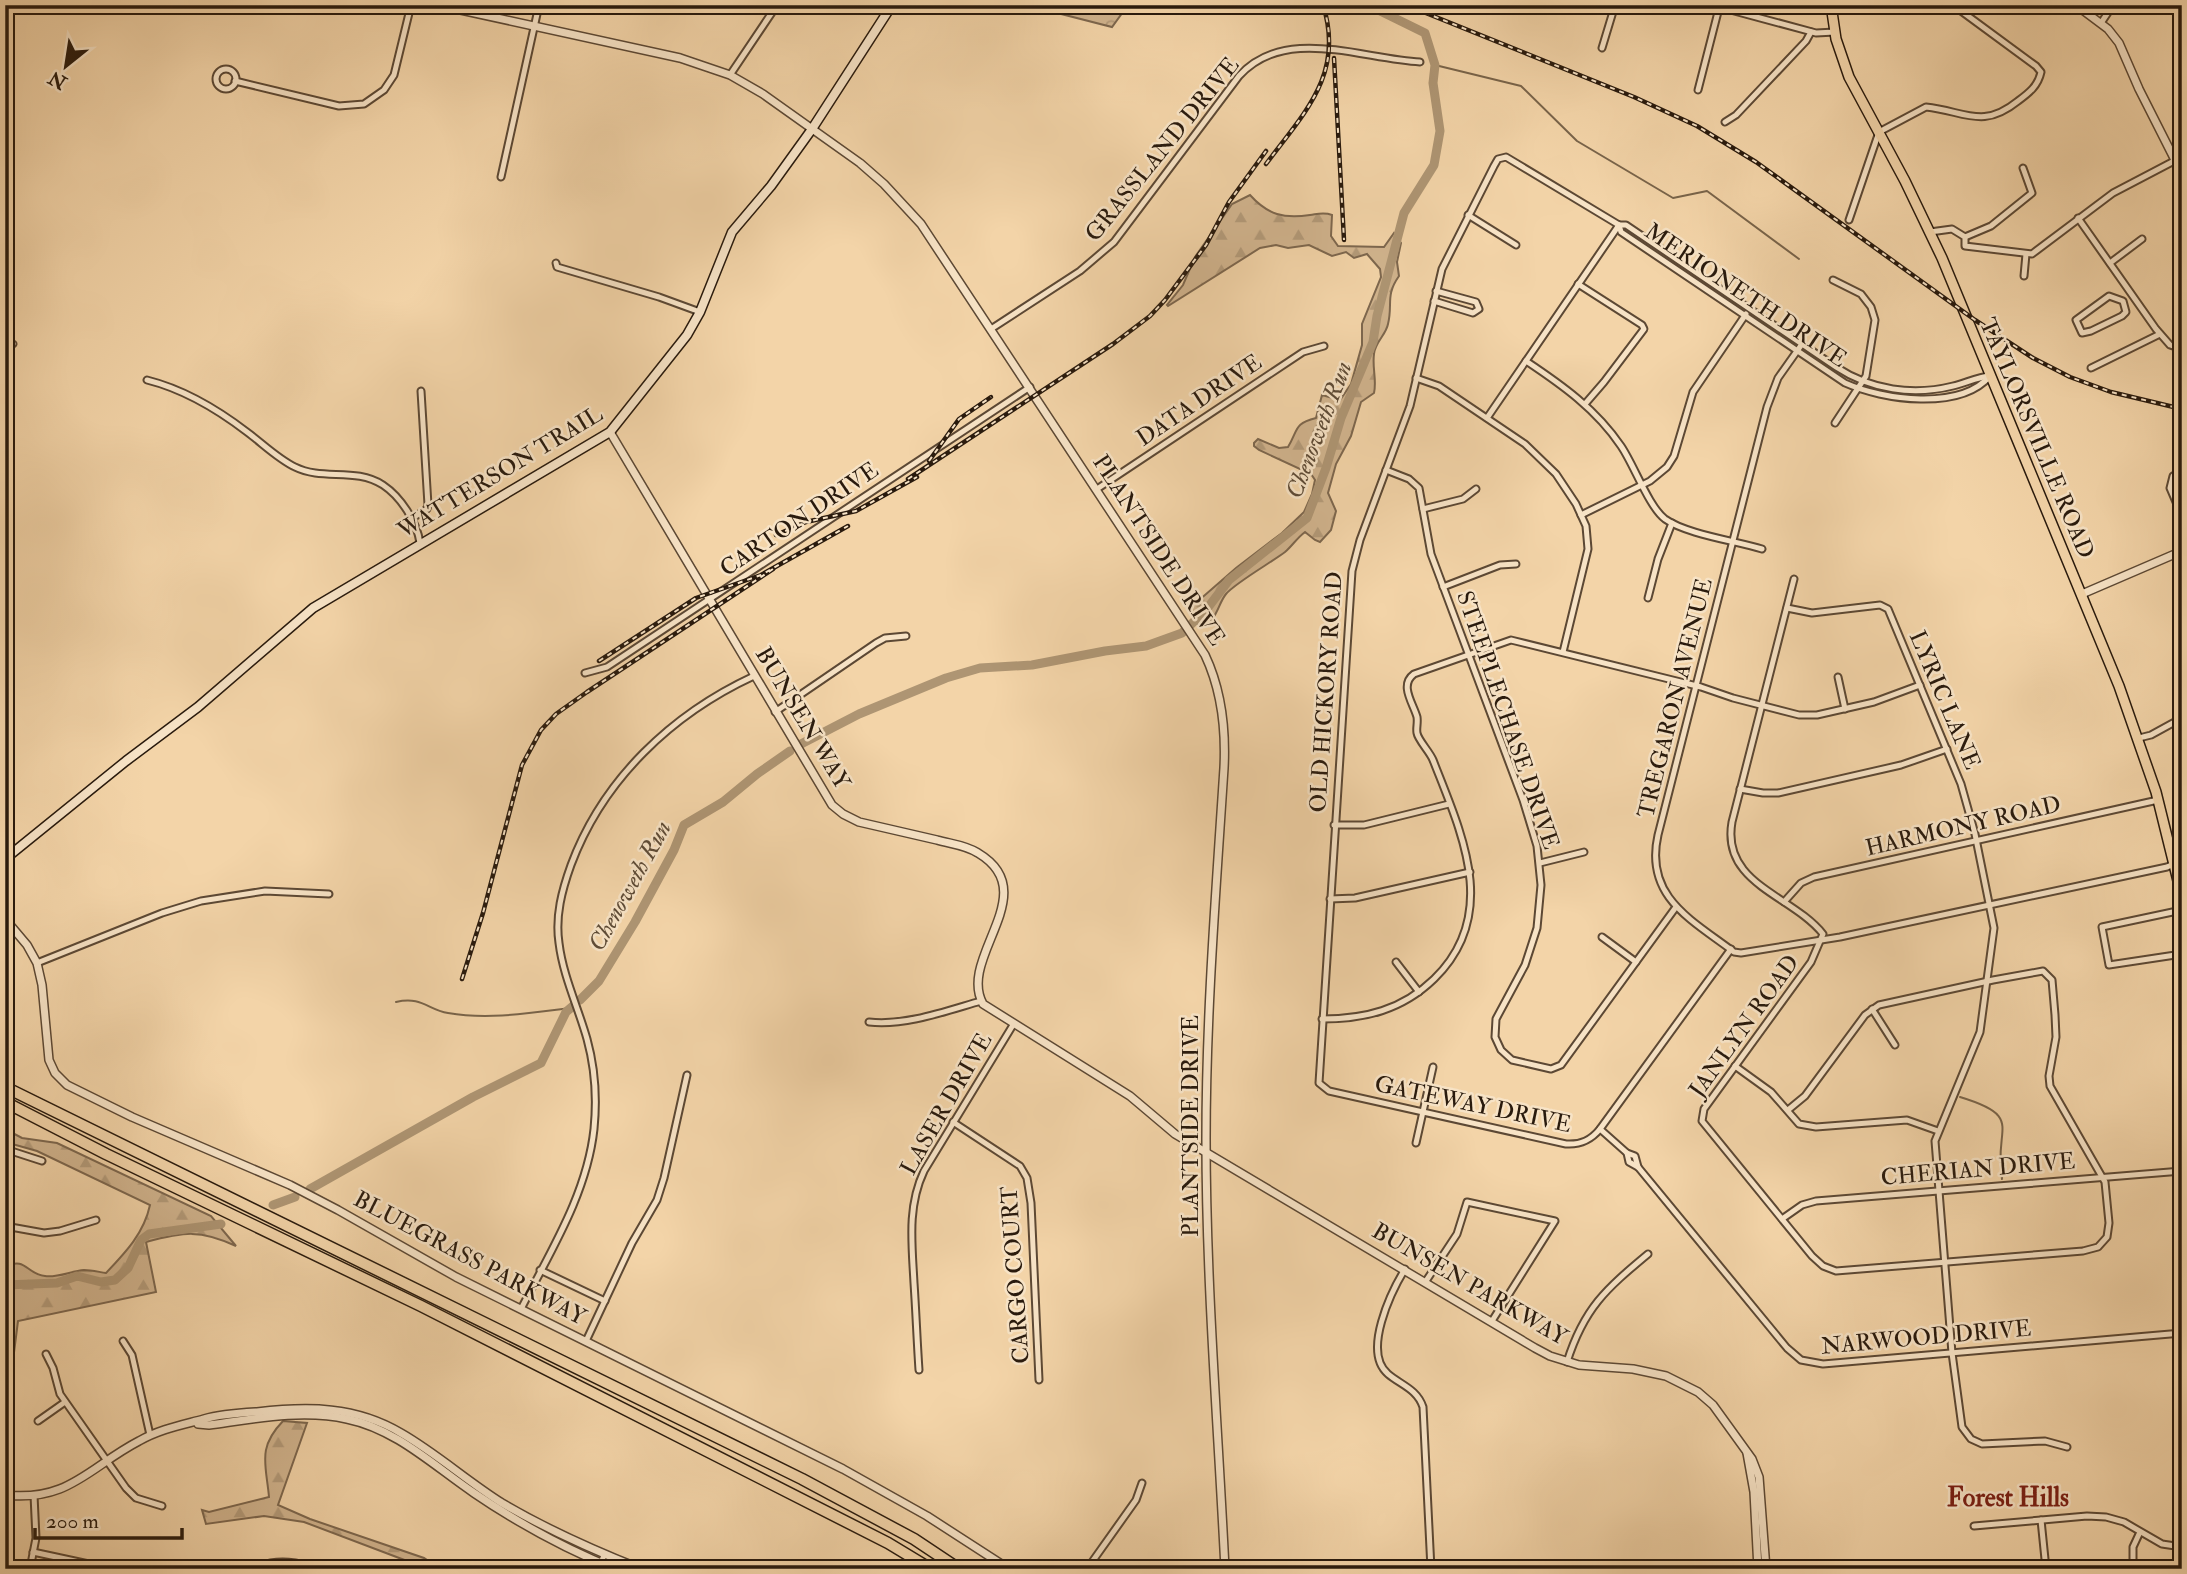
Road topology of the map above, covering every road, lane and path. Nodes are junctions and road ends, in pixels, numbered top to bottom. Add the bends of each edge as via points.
1 (411, 5) edge
2 (438, 5) edge
3 (539, 5) edge
4 (777, 5) edge
5 (892, 5) edge
6 (1615, 5) edge
7 (1831, 5) edge
8 (1953, 5) edge
9 (2076, 5) edge
10 (2113, 5) edge
11 (1716, 7) edge
12 (2101, 23) junction
13 (534, 27) junction
14 (1811, 32) junction
15 (1835, 32) junction
16 (1602, 48) dead end
17 (1420, 62) dead end
18 (730, 75) junction
19 (235, 81) dead end
20 (1698, 90) dead end
21 (1725, 122) dead end
22 (813, 129) junction
23 (1879, 132) junction
24 (1501, 158) joint
25 (2176, 160) junction
26 (2023, 168) dead end
27 (2182, 174) edge
28 (502, 177) dead end
29 (1468, 215) junction
30 (2078, 218) junction
31 (1849, 220) dead end
32 (1619, 225) junction
33 (1930, 232) junction
34 (1965, 237) junction
35 (2142, 239) dead end
36 (1516, 245) dead end
37 (2026, 254) junction
38 (555, 263) dead end
39 (2110, 263) junction
40 (2024, 276) dead end
41 (1833, 280) dead end
42 (1578, 284) junction
43 (1436, 291) junction
44 (2132, 294) junction
45 (1434, 301) junction
46 (2123, 301) junction
47 (1750, 309) junction
48 (700, 312) junction
49 (1745, 316) junction
50 (991, 329) junction
51 (2162, 336) junction
52 (5, 342) edge
53 (2182, 343) edge
54 (13, 344) dead end
55 (1802, 344) junction
56 (1324, 346) dead end
57 (1797, 351) junction
58 (1526, 361) junction
59 (2091, 369) dead end
60 (1990, 376) junction
61 (1416, 378) junction
62 (147, 380) dead end
63 (1863, 382) junction
64 (1030, 387) junction
65 (1858, 389) junction
66 (421, 391) dead end
67 (1585, 404) junction
68 (1487, 418) junction
69 (1835, 423) dead end
70 (610, 432) junction
71 (1386, 470) junction
72 (2182, 471) edge
73 (1644, 484) junction
74 (1097, 489) junction
75 (1476, 489) dead end
76 (1423, 509) junction
77 (1581, 515) junction
78 (2182, 516) edge
79 (411, 520) junction
80 (1672, 523) junction
81 (1733, 541) junction
82 (420, 543) junction
83 (1762, 549) dead end
84 (2182, 551) edge
85 (1516, 564) dead end
86 (1794, 579) dead end
87 (1443, 587) junction
88 (2082, 594) junction
89 (1648, 598) dead end
90 (710, 599) junction
91 (1787, 608) junction
92 (906, 636) dead end
93 (1563, 652) junction
94 (1468, 654) junction
95 (585, 673) dead end
96 (754, 676) junction
97 (1838, 677) dead end
98 (1920, 685) junction
99 (1696, 686) junction
100 (1761, 706) junction
101 (1845, 709) junction
102 (775, 712) junction
103 (2182, 718) edge
104 (2139, 738) junction
105 (1947, 749) junction
106 (1740, 789) junction
107 (2158, 800) junction
108 (1449, 804) junction
109 (1334, 825) junction
110 (1976, 840) junction
111 (1584, 852) dead end
112 (5, 859) edge
113 (2178, 861) edge
114 (1539, 863) junction
115 (1470, 873) junction
116 (329, 894) dead end
117 (2182, 897) edge
118 (1329, 899) junction
119 (1784, 902) junction
120 (1991, 905) junction
121 (1676, 907) junction
122 (2182, 911) edge
123 (5, 919) edge
124 (1602, 937) dead end
125 (1821, 940) junction
126 (1731, 949) junction
127 (2182, 954) edge
128 (1396, 962) dead end
129 (1636, 962) junction
130 (37, 963) junction
131 (1987, 981) junction
132 (1419, 992) junction
133 (981, 1001) junction
134 (1872, 1009) junction
135 (1322, 1019) junction
136 (869, 1022) dead end
137 (1013, 1025) junction
138 (1895, 1045) dead end
139 (1735, 1066) junction
140 (1433, 1068) dead end
141 (687, 1074) dead end
142 (5, 1087) edge
143 (1323, 1088) joint
144 (5, 1102) edge
145 (1788, 1110) junction
146 (1423, 1112) junction
147 (953, 1122) junction
148 (1600, 1129) junction
149 (1938, 1132) junction
150 (1416, 1143) dead end
151 (5, 1149) edge
152 (1207, 1152) junction
153 (43, 1161) dead end
154 (2182, 1171) edge
155 (2102, 1176) junction
156 (1938, 1190) junction
157 (1782, 1219) junction
158 (96, 1220) dead end
159 (5, 1226) edge
160 (1648, 1254) dead end
161 (1944, 1263) junction
162 (1405, 1269) junction
163 (540, 1270) junction
164 (1426, 1282) junction
165 (605, 1301) junction
166 (521, 1309) junction
167 (1492, 1321) junction
168 (2182, 1333) edge
169 (123, 1341) dead end
170 (586, 1341) junction
171 (1952, 1353) junction
172 (46, 1354) dead end
173 (1567, 1362) junction
174 (919, 1370) dead end
175 (1038, 1380) dead end
176 (65, 1402) junction
177 (38, 1421) dead end
178 (150, 1436) junction
179 (2067, 1447) dead end
180 (1747, 1452) junction
181 (107, 1461) junction
182 (1142, 1483) dead end
183 (5, 1495) edge
184 (33, 1495) junction
185 (162, 1506) dead end
186 (2041, 1520) junction
187 (1973, 1526) dead end
188 (2140, 1532) junction
189 (2182, 1547) edge
190 (33, 1552) junction
191 (601, 1562) edge
192 (259, 1566) dead end
193 (30, 1569) edge
194 (112, 1569) edge
195 (318, 1569) edge
196 (615, 1569) edge
197 (641, 1569) edge
198 (931, 1569) edge
199 (959, 1569) edge
200 (1009, 1569) edge
201 (1087, 1569) edge
202 (1225, 1569) edge
203 (1431, 1569) edge
204 (1758, 1569) edge
205 (1766, 1569) edge
206 (2046, 1569) edge
207 (2133, 1569) edge

1 - 19 street via 394,74 384,90 364,104 339,106
2 - 13 street, PLANTSIDE DRIVE
3 - 13 street
4 - 18 street
5 - 22 main road, WATTERSON TRAIL
6 - 16 street
7 - 15 main road, TAYLORSVILLE ROAD
8 - 23 street via 2036,66 2041,72 2036,85 1995,116 1966,117 1926,107
9 - 12 street
10 - 12 street
11 - 14 street
11 - 20 street
12 - 25 street via 2122,46
13 - 18 street, PLANTSIDE DRIVE via 680,58
13 - 28 street
14 - 15 street
14 - 21 street
15 - 23 main road, TAYLORSVILLE ROAD via 1849,77
17 - 50 street, GRASSLAND DRIVE via 1303,48 1283,50 1251,64 1114,242 1080,271
18 - 22 street, PLANTSIDE DRIVE
22 - 48 main road, WATTERSON TRAIL via 732,232
22 - 50 street, PLANTSIDE DRIVE via 873,173 910,211
23 - 31 street
23 - 33 main road, TAYLORSVILLE ROAD
24 - 29 street, OLD HICKORY ROAD
24 - 32 street, MERIONETH DRIVE via 1513,160
25 - 27 street
25 - 30 street via 2113,193
26 - 34 street via 2032,193 1991,226
29 - 36 street
29 - 43 street, OLD HICKORY ROAD via 1445,259
30 - 37 street
30 - 39 street
32 - 42 street
32 - 47 street via 1626,225
32 - 49 street, MERIONETH DRIVE via 1621,232
33 - 34 street via 1952,229
33 - 60 main road, TAYLORSVILLE ROAD
34 - 37 street via 1965,246
35 - 39 street
37 - 40 street
38 - 48 street
39 - 44 street
41 - 63 street via 1861,294 1873,312 1875,326
42 - 58 street
42 - 67 street via 1644,329
43 - 45 street, OLD HICKORY ROAD
43 - 45 street via 1476,302 1479,309 1473,313
44 - 46 street
44 - 51 street
45 - 61 street, OLD HICKORY ROAD
46 - 46 street via 2109,296 2076,320 2079,329 2086,333 2122,316 2126,312
47 - 49 street
47 - 55 street
48 - 70 main road, WATTERSON TRAIL
49 - 57 street, MERIONETH DRIVE
49 - 73 street via 1693,392 1670,464
50 - 64 street, PLANTSIDE DRIVE
51 - 53 street via 2173,347
51 - 59 street
52 - 54 street
55 - 57 street, TREGARON AVENUE
55 - 63 street
56 - 74 street, DATA DRIVE via 1296,356
57 - 65 street, MERIONETH DRIVE
57 - 81 street, TREGARON AVENUE via 1772,392
58 - 67 street
58 - 68 street
60 - 63 street via 1924,390
60 - 65 street, MERIONETH DRIVE via 1971,389 1933,397 1901,399
60 - 88 main road, TAYLORSVILLE ROAD
61 - 68 street via 1439,386
61 - 71 street, OLD HICKORY ROAD
62 - 79 street via 221,412 293,466 323,474 361,475 380,483 400,501
63 - 65 street
64 - 74 street, PLANTSIDE DRIVE
64 - 90 street, CARTON DRIVE
65 - 69 street
66 - 79 street via 428,505
67 - 73 street via 1620,444
68 - 77 street via 1542,459
70 - 82 main road, WATTERSON TRAIL
70 - 90 street, BUNSEN WAY
71 - 76 street, STEEPLECHASE DRIVE via 1416,483
71 - 109 street, OLD HICKORY ROAD via 1352,571
72 - 78 street via 2173,476 2170,485
73 - 77 street
73 - 80 street via 1659,513
74 - 152 street, PLANTSIDE DRIVE via 1195,639 1213,675 1222,708 1224,768 1210,1000
75 - 76 street via 1463,499
76 - 87 street, STEEPLECHASE DRIVE
77 - 93 street via 1588,553
79 - 82 street
80 - 81 street
80 - 89 street
81 - 83 street
81 - 99 street, TREGARON AVENUE
82 - 112 main road, WATTERSON TRAIL via 298,619 206,700
84 - 88 street
85 - 87 street via 1500,565
86 - 91 street
87 - 94 street, STEEPLECHASE DRIVE
88 - 104 main road, TAYLORSVILLE ROAD
90 - 95 street, CARTON DRIVE via 607,667
90 - 96 street, BUNSEN WAY
91 - 98 street, LYRIC LANE via 1812,613 1885,607
91 - 100 street
92 - 102 street via 876,643
93 - 94 street via 1511,640
93 - 99 street
94 - 108 street via 1414,674 1406,687 1417,717 1417,736 1429,750
94 - 114 street, STEEPLECHASE DRIVE via 1526,810
96 - 102 street, BUNSEN WAY
96 - 163 street via 688,715 655,741 594,816 578,847 558,913 558,939 591,1056 595,1118 579,1192
97 - 101 street
98 - 101 street
98 - 105 street, LYRIC LANE
99 - 100 street
99 - 121 street, TREGARON AVENUE via 1655,852 1662,887
100 - 101 street via 1810,716
100 - 106 street
102 - 133 street, BUNSEN WAY via 827,800 843,814 859,822 967,847 995,868 1004,901 978,976
103 - 104 street
104 - 107 main road, TAYLORSVILLE ROAD
105 - 106 street via 1901,765 1778,793
105 - 110 street, LYRIC LANE
106 - 119 street via 1730,830 1734,854 1748,876
107 - 110 street, HARMONY ROAD
107 - 113 main road, TAYLORSVILLE ROAD
108 - 109 street via 1364,825
108 - 115 street
109 - 118 street, OLD HICKORY ROAD
110 - 119 street, HARMONY ROAD via 1814,877 1801,883
110 - 120 street, LYRIC LANE
111 - 114 street
113 - 117 main road, TAYLORSVILLE ROAD
113 - 120 street, JANLYN ROAD
114 - 129 street, STEEPLECHASE DRIVE via 1540,909 1531,948 1494,1024 1502,1050 1524,1063 1551,1069 1561,1065
115 - 118 street via 1356,898
115 - 132 street via 1467,919 1460,941 1443,968
116 - 130 street via 269,891 201,901
118 - 135 street, OLD HICKORY ROAD
119 - 125 street via 1816,926 1823,934
120 - 125 street, JANLYN ROAD
120 - 131 street, LYRIC LANE via 1994,933
121 - 126 street, TREGARON AVENUE
121 - 129 street
122 - 127 street via 2102,927 2109,965
123 - 130 street, BLUEGRASS PARKWAY
124 - 129 street
125 - 126 street via 1741,953
125 - 139 street, JANLYN ROAD via 1811,962
126 - 148 street, GATEWAY DRIVE
128 - 132 street
130 - 166 street, BLUEGRASS PARKWAY via 49,1060 67,1085 290,1185
131 - 134 street
131 - 149 street, LYRIC LANE via 1977,1044
131 - 155 street via 2040,971 2050,977 2056,1037 2050,1086
132 - 135 street via 1380,1013
133 - 136 street via 886,1024
133 - 137 street
134 - 138 street
134 - 145 street via 1805,1096
135 - 143 street, OLD HICKORY ROAD via 1318,1080
137 - 147 street, LASER DRIVE
137 - 152 street via 1130,1096 1175,1134
139 - 145 street
139 - 157 street, JANLYN ROAD via 1704,1109 1702,1121
140 - 146 street
141 - 165 street via 657,1200
142 - 199 highway via 802,1479 914,1539
143 - 146 street, GATEWAY DRIVE
144 - 198 highway via 609,1400
145 - 149 street via 1809,1128 1907,1120
146 - 148 street, GATEWAY DRIVE via 1574,1144
146 - 150 street
147 - 174 street, LASER DRIVE via 924,1171 912,1207
147 - 175 street, CARGO COURT via 1016,1162 1027,1178
148 - 171 street, NARWOOD DRIVE via 1626,1153 1629,1162 1638,1167 1801,1360 1823,1364
149 - 156 street
151 - 153 street
152 - 162 street, BUNSEN PARKWAY
152 - 202 street, PLANTSIDE DRIVE
154 - 155 street, CHERIAN DRIVE
155 - 156 street, CHERIAN DRIVE
155 - 161 street, JANLYN ROAD via 2109,1227 2098,1247
156 - 157 street, CHERIAN DRIVE via 1811,1202
156 - 161 street
157 - 161 street, JANLYN ROAD via 1816,1261 1836,1271
158 - 159 street via 44,1233
160 - 173 street via 1596,1300
161 - 171 street
162 - 164 street, BUNSEN PARKWAY
162 - 203 street via 1387,1303 1377,1355 1383,1369 1415,1392 1423,1407
163 - 165 street
163 - 166 street
164 - 167 street, BUNSEN PARKWAY
164 - 167 street via 1457,1234 1467,1202 1555,1221
165 - 170 street
166 - 170 street, BLUEGRASS PARKWAY
167 - 173 street, BUNSEN PARKWAY
168 - 171 street, NARWOOD DRIVE
169 - 178 street via 132,1355
170 - 200 street, BLUEGRASS PARKWAY via 860,1478
171 - 179 street via 1962,1427 1971,1439 1988,1445 2045,1441
172 - 176 street
173 - 180 street, BUNSEN PARKWAY via 1651,1372 1680,1382 1713,1405
176 - 177 street
176 - 181 street
178 - 181 street
178 - 191 street via 194,1423 302,1415 369,1425 400,1440 498,1509
180 - 204 street, BUNSEN PARKWAY
180 - 205 street, BUNSEN PARKWAY via 1759,1477
181 - 184 street via 72,1485
181 - 185 street via 131,1494
182 - 201 street via 1136,1500
183 - 184 street
184 - 190 street
186 - 187 street
186 - 188 street via 2106,1517
186 - 206 street
188 - 189 street via 2162,1544
188 - 207 street via 2133,1547
190 - 193 street
190 - 194 street
191 - 196 street
191 - 197 street
192 - 195 street via 289,1562

